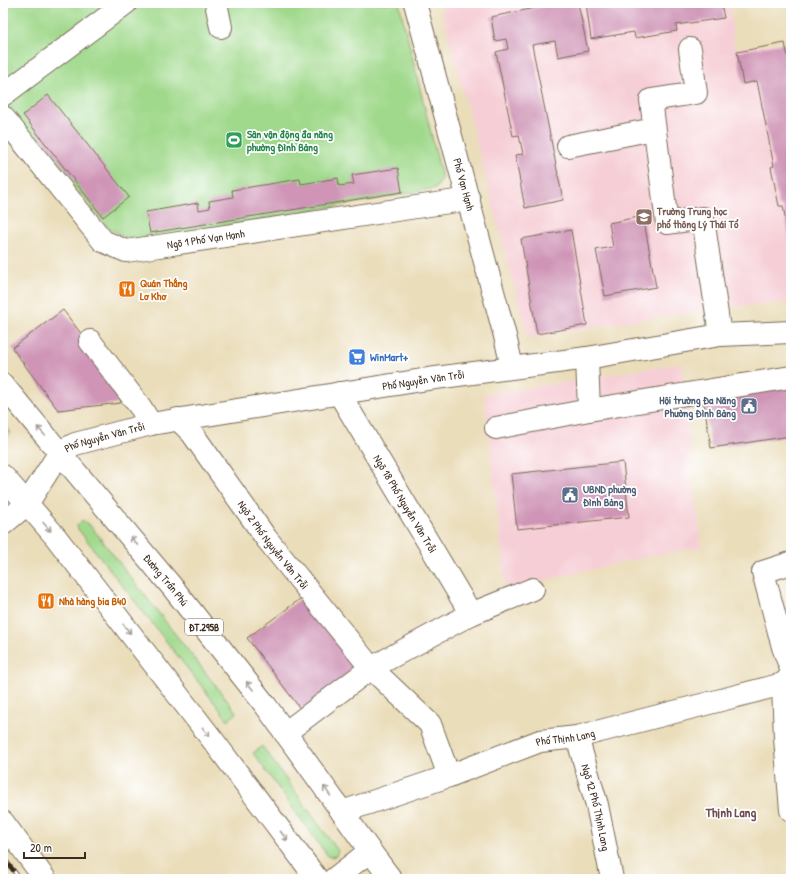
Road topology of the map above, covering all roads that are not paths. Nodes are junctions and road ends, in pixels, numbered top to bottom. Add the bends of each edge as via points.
1 (126, 3) edge
2 (216, 3) edge
3 (415, 3) edge
4 (221, 27) dead end
5 (690, 49) dead end
6 (3, 95) edge
7 (3, 117) edge
8 (654, 129) junction
9 (568, 146) dead end
10 (468, 199) junction
11 (791, 332) edge
12 (720, 335) junction
13 (90, 340) dead end
14 (587, 358) junction
15 (512, 367) junction
16 (791, 377) edge
17 (3, 385) edge
18 (339, 393) junction
19 (589, 410) junction
20 (178, 419) junction
21 (151, 424) junction
22 (496, 428) dead end
23 (60, 452) junction
24 (3, 476) edge
25 (27, 504) junction
26 (3, 524) edge
27 (791, 563) edge
28 (533, 589) dead end
29 (471, 614) junction
30 (371, 668) junction
31 (788, 677) edge
32 (285, 733) junction
33 (577, 736) junction
34 (449, 776) junction
35 (791, 810) edge
36 (342, 812) junction
37 (3, 822) edge
38 (370, 851) junction
39 (44, 879) edge
40 (317, 879) edge
41 (334, 879) edge
42 (391, 879) edge
43 (612, 879) edge

1 - 6 street
2 - 4 street
3 - 10 street, Phố Vạn Hạnh
5 - 8 street via 696,93 651,100
7 - 10 street, Ngõ 1 Phố Vạn Hạnh via 103,241 126,251
8 - 9 street
8 - 12 street via 667,223 703,218
10 - 15 street, Phố Vạn Hạnh
11 - 12 street, Phố Nguyễn Văn Trỗi
12 - 14 street, Phố Nguyễn Văn Trỗi
13 - 21 street
14 - 15 street, Phố Nguyễn Văn Trỗi
14 - 19 street
15 - 18 street, Phố Nguyễn Văn Trỗi
16 - 19 street
23 -> 17 street, Đường Trần Phú / ĐT.295B
18 - 20 street, Phố Nguyễn Văn Trỗi
18 - 29 street, Ngõ 18 Phố Nguyễn Văn Trỗi
19 - 22 street
20 - 21 street, Phố Nguyễn Văn Trỗi
20 - 30 street, Ngõ 2 Phố Nguyễn Văn Trỗi via 192,433 266,538
21 - 23 street, Phố Nguyễn Văn Trỗi via 75,444
23 - 25 street
32 -> 23 street, Đường Trần Phú / ĐT.295B via 173,588
24 - 25 street
25 - 26 street
25 -> 40 street via 70,555
27 - 31 street via 763,572 783,646
28 - 29 street
29 - 30 street
30 - 32 street
30 - 34 street, Ngõ 2 Phố Nguyễn Văn Trỗi via 430,724
31 - 33 street, Phố Thịnh Lang
31 - 35 street via 785,738
36 -> 32 street, Đường Trần Phú / ĐT.295B
33 - 34 street, Phố Thịnh Lang via 540,741
33 - 43 street, Ngõ 12 Phố Thịnh Lang via 597,805
34 - 36 street, Phố Thịnh Lang
36 - 38 street, Đường Trần Phú / ĐT.295B
37 - 39 street
38 - 41 street
38 - 42 street, Đường Trần Phú / ĐT.295B

